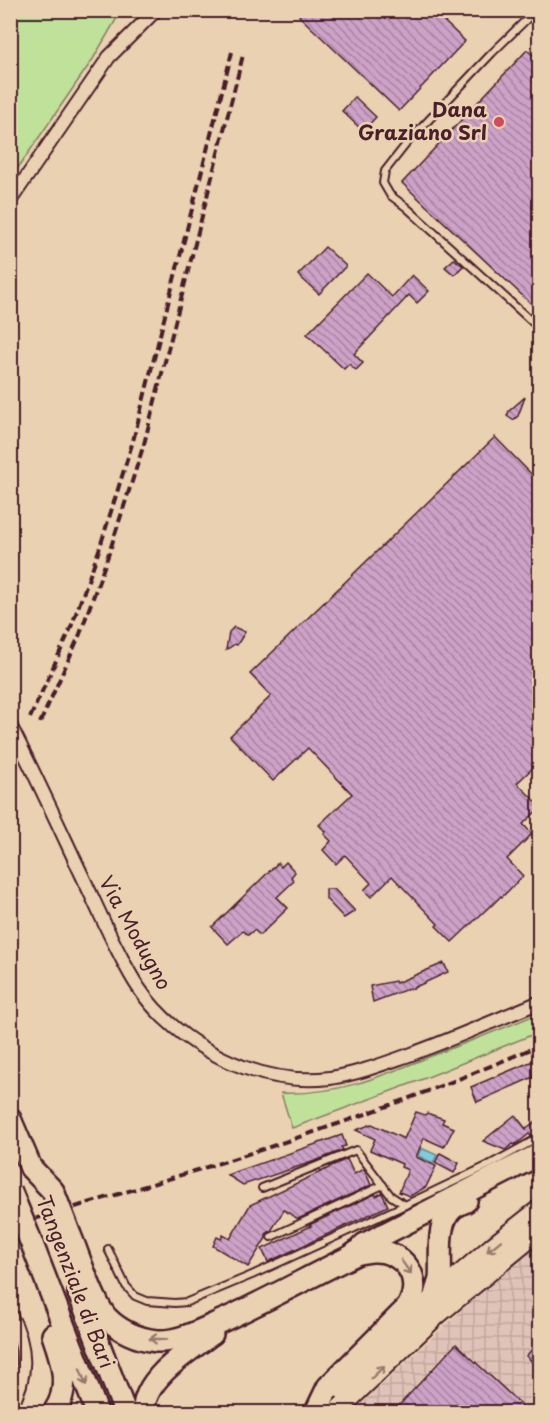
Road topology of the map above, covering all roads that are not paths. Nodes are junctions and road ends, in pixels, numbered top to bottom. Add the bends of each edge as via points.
1 (156, 10) edge
2 (540, 11) edge
3 (10, 201) edge
4 (540, 329) edge
5 (10, 724) edge
6 (540, 1002) edge
7 (10, 1119) edge
8 (540, 1137) edge
9 (540, 1154) edge
10 (499, 1175) junction
11 (383, 1185) junction
12 (262, 1188) dead end
13 (10, 1190) edge
14 (405, 1205) junction
15 (540, 1209) edge
16 (10, 1225) edge
17 (540, 1230) edge
18 (64, 1236) junction
19 (272, 1237) dead end
20 (26, 1246) junction
21 (108, 1249) dead end
22 (354, 1255) junction
23 (435, 1296) junction
24 (251, 1307) junction
25 (10, 1314) edge
26 (12, 1405) edge
27 (54, 1413) edge
28 (97, 1413) edge
29 (125, 1413) edge
30 (144, 1413) edge
31 (316, 1413) edge
32 (336, 1413) edge

1 - 3 street via 109,57
2 - 4 lane via 492,53 407,143 385,171 383,183 390,195
5 - 6 street, Via Modugno via 138,987 180,1032 214,1054 264,1073 327,1078 386,1063
7 - 18 highway, Tangenziale di Bari
8 - 14 lane
9 - 10 highway
10 - 22 highway via 365,1244
10 - 23 highway via 453,1209 446,1219
11 - 12 lane via 356,1150
11 - 14 lane
11 - 19 lane
13 - 20 highway, Tangenziale di Bari, bridge
14 - 21 lane via 187,1302 147,1301 135,1296
15 -> 23 main road
16 - 20 highway
32 -> 17 main road via 437,1315
24 -> 18 highway via 177,1339 138,1338 106,1317
18 - 29 highway, Tangenziale di Bari
20 - 27 highway via 62,1365 64,1386
20 -> 28 highway, Tangenziale di Bari
22 - 24 highway
22 -> 31 highway via 373,1251 402,1259 414,1283 413,1295 408,1308 328,1387
23 - 31 main road
24 - 30 highway via 160,1376 150,1389
25 - 26 street via 24,1353 21,1382

